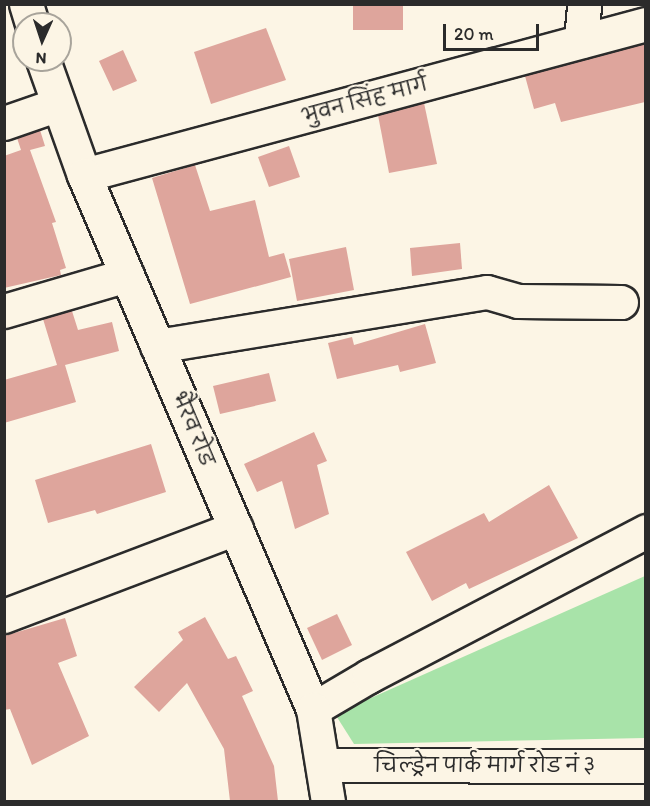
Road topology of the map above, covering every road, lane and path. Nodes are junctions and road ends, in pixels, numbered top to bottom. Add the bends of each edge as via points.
1 (584, 4) edge
2 (645, 24) edge
3 (581, 41) junction
4 (46, 72) edge
5 (56, 105) junction
6 (4, 123) edge
7 (84, 175) junction
8 (127, 275) junction
9 (621, 302) dead end
10 (4, 311) edge
11 (157, 346) junction
12 (236, 528) junction
13 (645, 531) edge
14 (4, 616) edge
15 (313, 709) junction
16 (325, 765) junction
17 (645, 766) edge
18 (328, 801) edge

1 - 3 street
2 - 3 street, भुवन सिंह मार्ग
3 - 7 street, भुवन सिंह मार्ग
4 - 5 street, भैरव रोड
5 - 6 street
5 - 7 street, भैरव रोड
7 - 8 street, भैरव रोड
8 - 10 street
8 - 11 street, भैरव रोड
9 - 11 street via 518,302 487,292
11 - 12 street, भैरव रोड
12 - 14 street
12 - 15 street, भैरव रोड
13 - 15 street
15 - 16 street, भैरव रोड
16 - 17 street, चिल्ड्रेन पार्क मार्ग रोड नं ३
16 - 18 street, भैरव रोड

